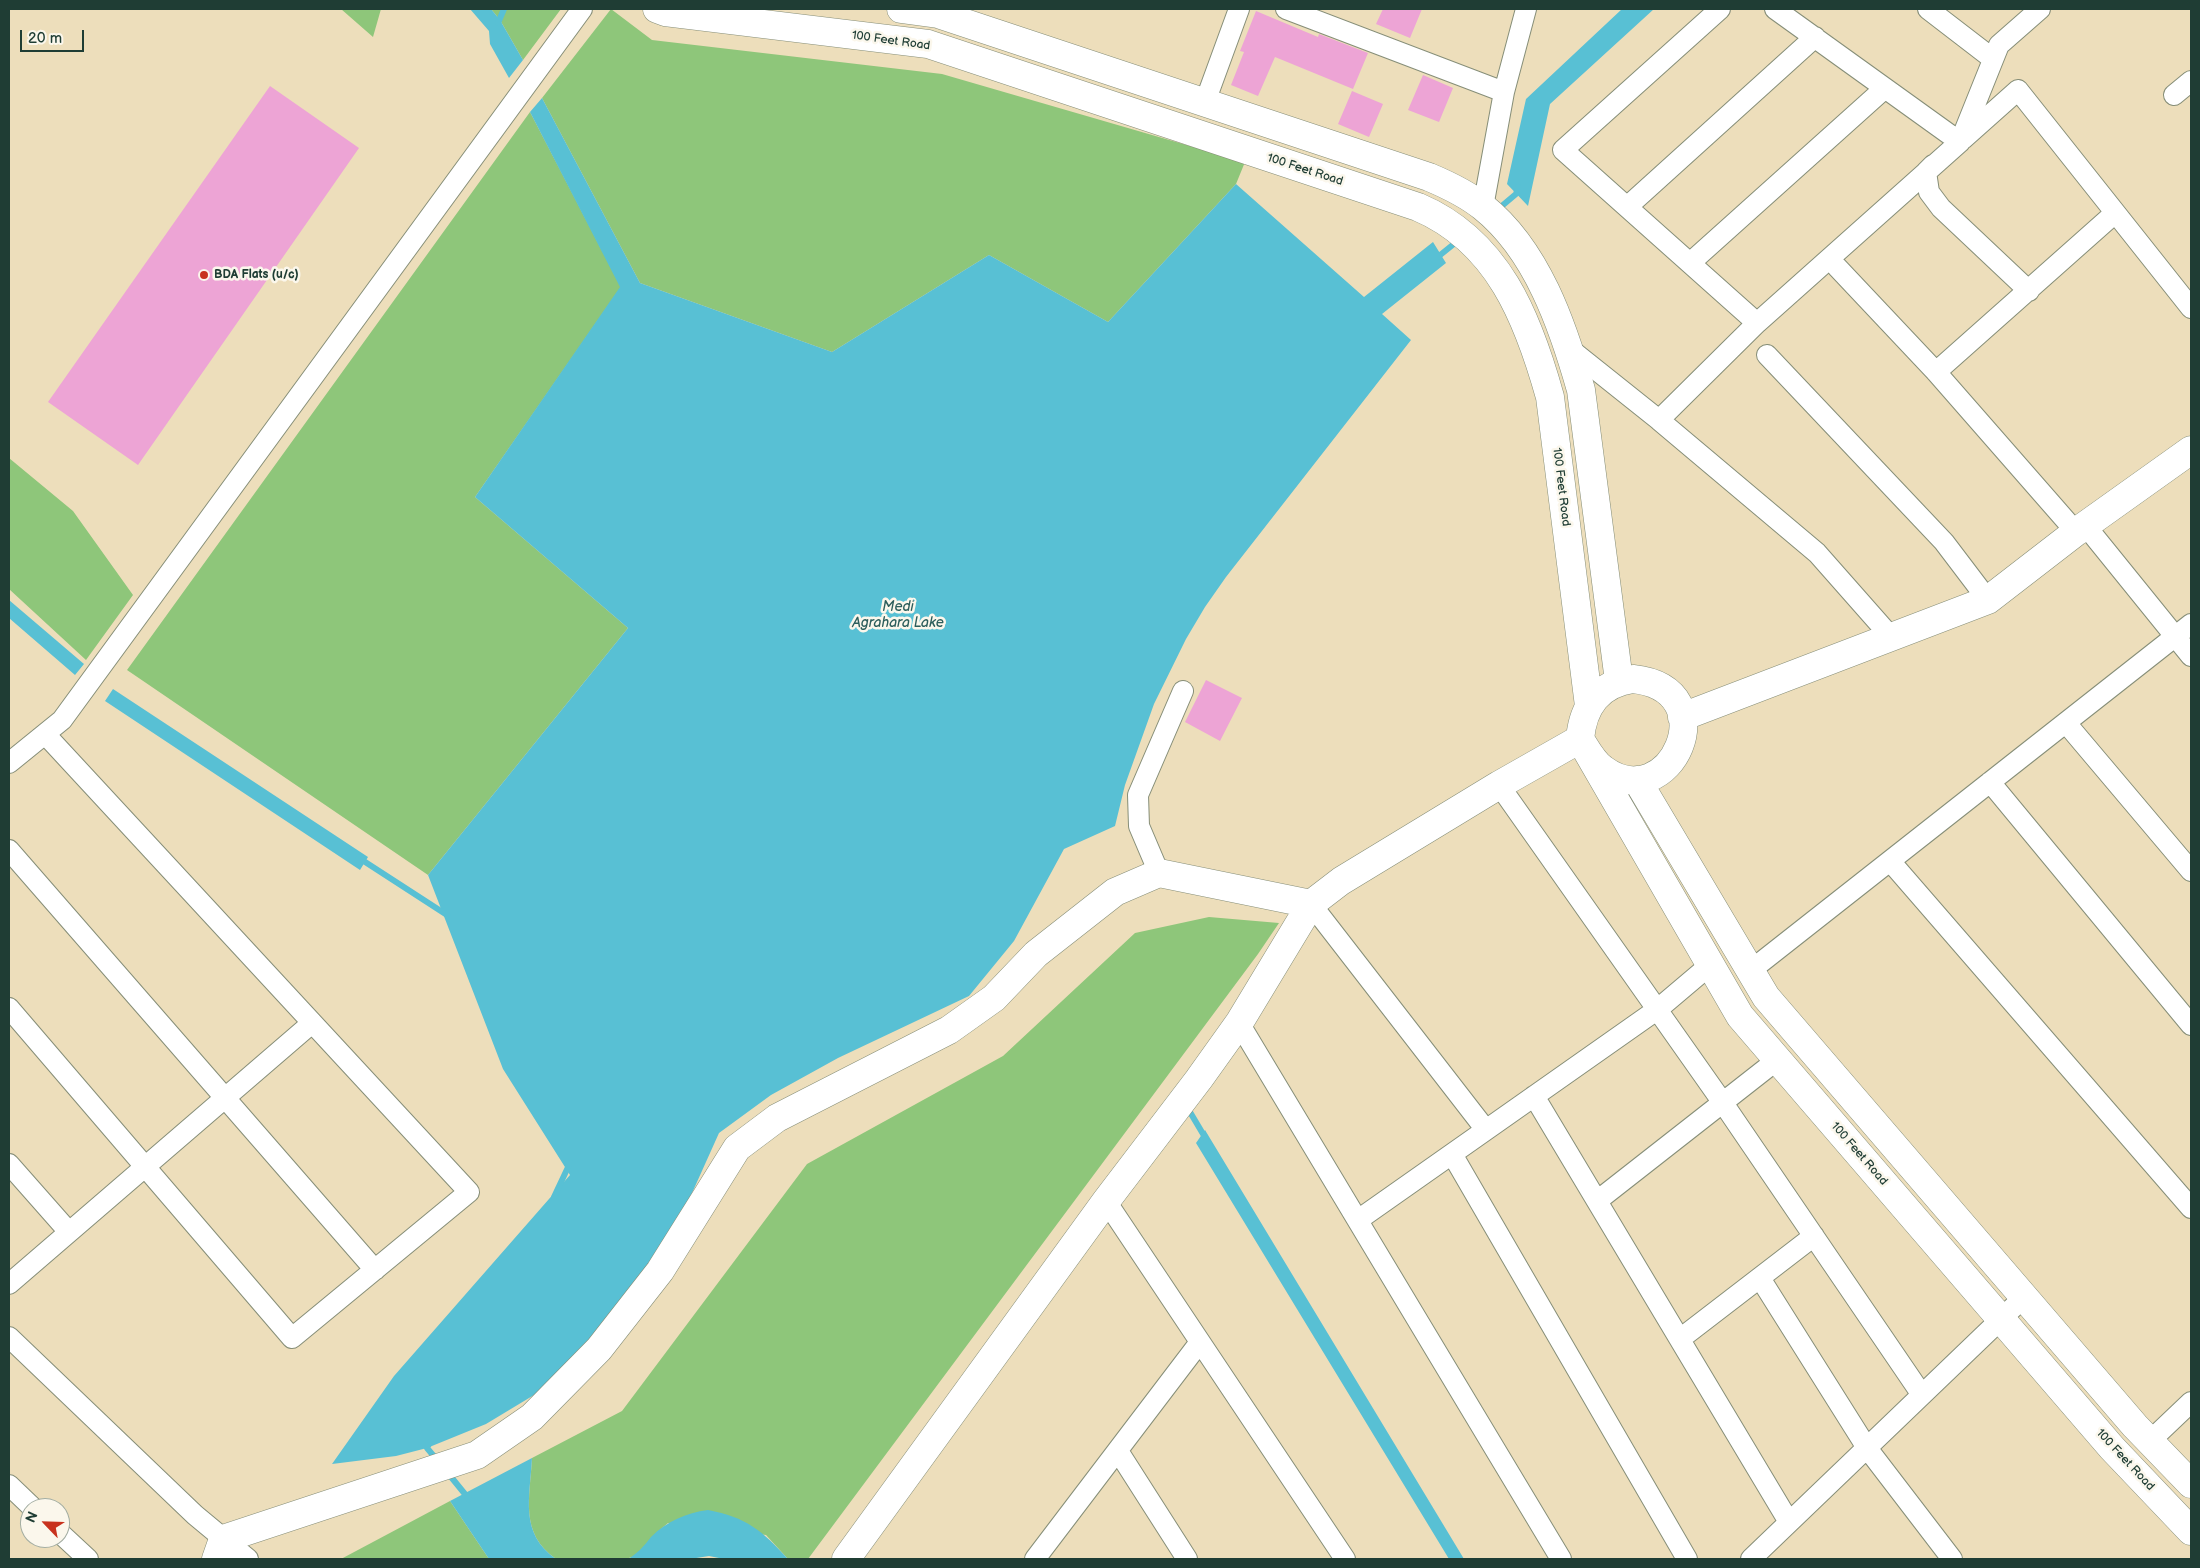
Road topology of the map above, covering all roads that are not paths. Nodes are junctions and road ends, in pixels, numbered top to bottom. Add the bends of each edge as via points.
1 (582, 9) edge
2 (657, 9) edge
3 (901, 9) edge
4 (1239, 9) edge
5 (1286, 9) edge
6 (1526, 9) edge
7 (1720, 9) edge
8 (1775, 9) edge
9 (1928, 9) edge
10 (2040, 9) edge
11 (969, 16) edge
12 (1814, 37) junction
13 (1993, 59) junction
14 (2191, 81) edge
15 (1885, 88) junction
16 (1504, 92) junction
17 (2174, 95) dead end
18 (1205, 102) junction
19 (1960, 142) junction
20 (1483, 207) junction
21 (1627, 207) junction
22 (2115, 214) junction
23 (1690, 263) junction
24 (1837, 268) dead end
25 (2029, 292) junction
26 (2191, 308) edge
27 (1757, 323) junction
28 (1570, 349) junction
29 (1767, 355) dead end
30 (1936, 372) junction
31 (1659, 420) junction
32 (2191, 450) edge
33 (2081, 529) junction
34 (1988, 600) junction
35 (2184, 631) edge
36 (1892, 638) junction
37 (2191, 656) edge
38 (1620, 681) junction
39 (1182, 691) dead end
40 (1589, 706) junction
41 (1682, 717) junction
42 (2066, 723) junction
43 (45, 734) junction
44 (1580, 739) junction
45 (9, 763) edge
46 (1637, 780) junction
47 (1990, 782) junction
48 (1499, 785) junction
49 (9, 850) edge
50 (1890, 861) junction
51 (2191, 871) edge
52 (1159, 873) junction
53 (1311, 904) junction
54 (1710, 965) junction
55 (1750, 971) junction
56 (9, 1008) edge
57 (1658, 1009) junction
58 (312, 1022) junction
59 (1239, 1023) junction
60 (2191, 1025) edge
61 (1777, 1060) junction
62 (1534, 1096) junction
63 (225, 1098) junction
64 (1723, 1103) junction
65 (1486, 1130) junction
66 (1452, 1154) junction
67 (9, 1164) edge
68 (145, 1166) junction
69 (1106, 1201) junction
70 (1598, 1201) junction
71 (2191, 1208) edge
72 (1358, 1220) junction
73 (70, 1232) junction
74 (1814, 1236) junction
75 (375, 1270) junction
76 (1760, 1278) junction
77 (9, 1284) edge
78 (2024, 1297) junction
79 (2001, 1319) junction
80 (9, 1337) edge
81 (1680, 1339) junction
82 (1200, 1342) junction
83 (1922, 1395) junction
84 (2191, 1402) edge
85 (2150, 1441) junction
86 (1866, 1448) junction
87 (1118, 1451) junction
88 (2191, 1484) edge
89 (9, 1485) edge
90 (23, 1498) edge
91 (1789, 1522) junction
92 (2191, 1531) edge
93 (70, 1542) edge
94 (220, 1549) edge
95 (88, 1559) edge
96 (248, 1559) edge
97 (847, 1559) edge
98 (1036, 1559) edge
99 (1187, 1559) edge
100 (1344, 1559) edge
101 (1562, 1559) edge
102 (1687, 1559) edge
103 (1751, 1559) edge
104 (1952, 1559) edge

1 - 43 street via 62,720
2 - 40 main road, 100 Feet Road via 928,44 1434,214 1463,232 1485,254 1514,298 1540,360 1550,397
3 - 11 main road
4 - 18 street
5 - 16 street
6 - 16 street
7 - 21 street via 1563,150
8 - 12 street
9 - 13 street
10 - 13 street via 1999,46
11 - 18 main road
12 - 15 street
12 - 21 street
13 - 19 street
14 - 17 street
15 - 19 street
15 - 23 street
16 - 20 street
18 - 20 main road via 1448,185
19 - 22 street via 2018,90
19 - 25 street via 1926,172 1929,192 1941,208
19 - 27 street
20 - 28 main road via 1510,234 1542,282
21 - 23 street
22 - 25 street
22 - 26 street
23 - 27 street
24 - 30 street
25 - 30 street
27 - 31 street
28 - 31 street
28 - 38 main road via 1581,390
29 - 34 street via 1944,542
30 - 33 street
31 - 36 street via 1817,553
32 - 33 main road
33 - 34 main road
33 - 35 street
34 - 36 main road
35 - 37 street
35 - 42 street
36 - 41 main road
38 - 40 main road via 1607,686
38 - 41 main road via 1646,680 1659,686 1678,704
39 - 52 street via 1138,795 1139,826
40 - 44 main road
41 - 46 main road via 1682,743 1670,764
42 - 47 street
42 - 51 street
43 - 45 street
43 - 58 street
44 - 46 main road via 1603,768 1614,776
44 - 48 main road
44 - 54 main road, 100 Feet Road
46 - 55 main road
47 - 50 street
47 - 60 street
48 - 53 main road via 1342,881
48 - 57 street
49 - 63 street
50 - 55 street
50 - 71 street
52 - 53 main road
52 - 94 main road via 1115,892 1036,954 994,998 948,1030 777,1118 737,1148 660,1271 598,1349 532,1417 477,1455
53 - 59 main road
53 - 65 street
54 - 57 street
54 - 61 main road, 100 Feet Road via 1740,1016
55 - 78 main road via 1766,997
56 - 68 street
57 - 62 street
57 - 64 street
58 - 63 street
58 - 75 street via 469,1192
59 - 69 main road
59 - 72 street
61 - 64 street
61 - 79 main road, 100 Feet Road
62 - 65 street
62 - 70 street
63 - 68 street
63 - 75 street
64 - 70 street
64 - 74 street
65 - 66 street
66 - 72 street
66 - 102 street
67 - 73 street
68 - 73 street
68 - 75 street via 292,1338
69 - 82 street
69 - 97 main road
70 - 81 street
72 - 101 street
73 - 77 street
74 - 76 street
74 - 83 street
76 - 81 street
76 - 86 street
78 - 79 street
78 - 85 main road
79 - 83 street
79 - 92 main road, 100 Feet Road via 2112,1448
80 - 94 street via 194,1515
81 - 91 street
82 - 87 street
82 - 100 street
83 - 86 street
84 - 85 street
85 - 88 main road
86 - 91 street
86 - 104 street
87 - 98 street
87 - 99 street
89 - 90 street
91 - 103 street
93 - 95 street
94 - 96 street

